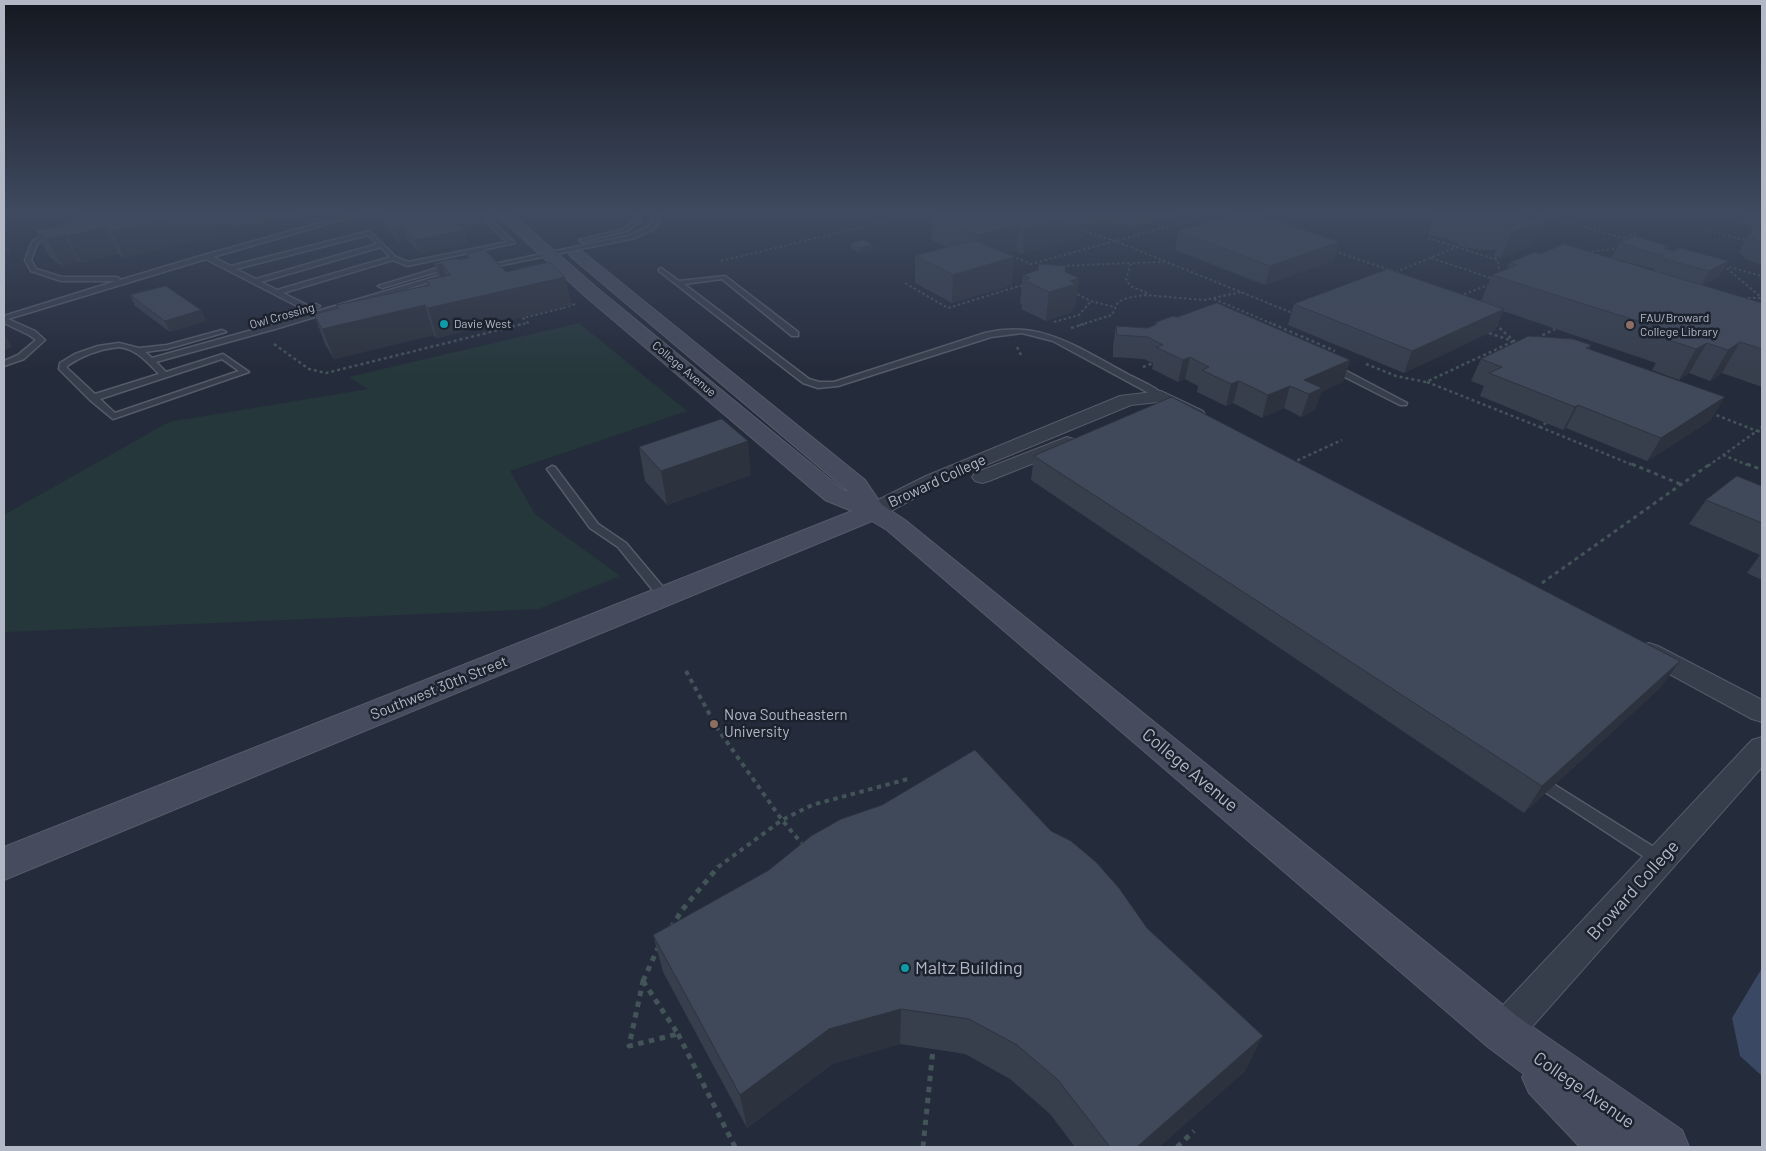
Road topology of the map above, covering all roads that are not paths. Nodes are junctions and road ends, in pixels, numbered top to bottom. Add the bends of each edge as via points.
1 (32, 268) edge
2 (167, 268) edge
3 (232, 268) edge
4 (303, 268) edge
5 (361, 268) edge
6 (448, 268) edge
7 (478, 268) edge
8 (580, 268) edge
9 (473, 269) edge
10 (664, 272) road end
11 (448, 276) edge
12 (129, 279) junction
13 (256, 281) junction
14 (678, 284) junction
15 (278, 292) junction
16 (308, 309) junction
17 (317, 314) junction
18 (4, 319) edge
19 (795, 334) dead end
20 (139, 350) junction
21 (150, 361) junction
22 (1320, 361) edge
23 (4, 364) edge
24 (165, 375) junction
25 (93, 398) junction
26 (1168, 400) junction
27 (1403, 402) dead end
28 (1211, 422) edge
29 (552, 470) dead end
30 (874, 511) junction
31 (664, 596) junction
32 (1630, 642) edge
33 (1762, 712) edge
34 (1762, 748) edge
35 (1550, 788) edge
36 (1661, 860) junction
37 (4, 864) edge
38 (1503, 1032) junction
39 (1612, 1147) edge
40 (1665, 1147) edge

1 - 12 lane via 60,279
2 - 12 lane
3 - 13 lane
4 - 13 lane
5 - 15 lane
6 - 16 lane, Owl Crossing
7 - 9 lane
8 - 30 street, College Avenue via 834,495
10 - 14 lane
11 - 17 lane, Owl Crossing
12 - 18 lane
13 - 15 lane
14 - 19 lane via 723,277
14 - 26 lane via 806,381 818,385 835,384 1005,330 1020,330 1056,339
15 - 16 lane
16 - 17 lane
16 - 20 lane, Owl Crossing via 167,347
17 - 21 lane, Owl Crossing
18 - 23 lane via 41,340 21,357
20 - 21 lane
20 - 25 lane, Owl Crossing via 128,346 98,348 71,358 63,365 63,370
21 - 24 lane
22 - 27 lane
24 - 25 lane
24 - 25 lane via 223,356 245,372 113,416
26 - 28 street
26 - 30 street, Broward College via 1126,400 933,480
29 - 31 lane via 594,526 622,545
30 - 31 street, Southwest 30th Street
30 - 38 street, College Avenue via 896,525
31 - 37 street, Southwest 30th Street
32 - 33 street
34 - 36 street, Broward College
35 - 36 lane
36 - 38 street, Broward College
38 - 39 street, College Avenue
38 - 40 street, College Avenue

